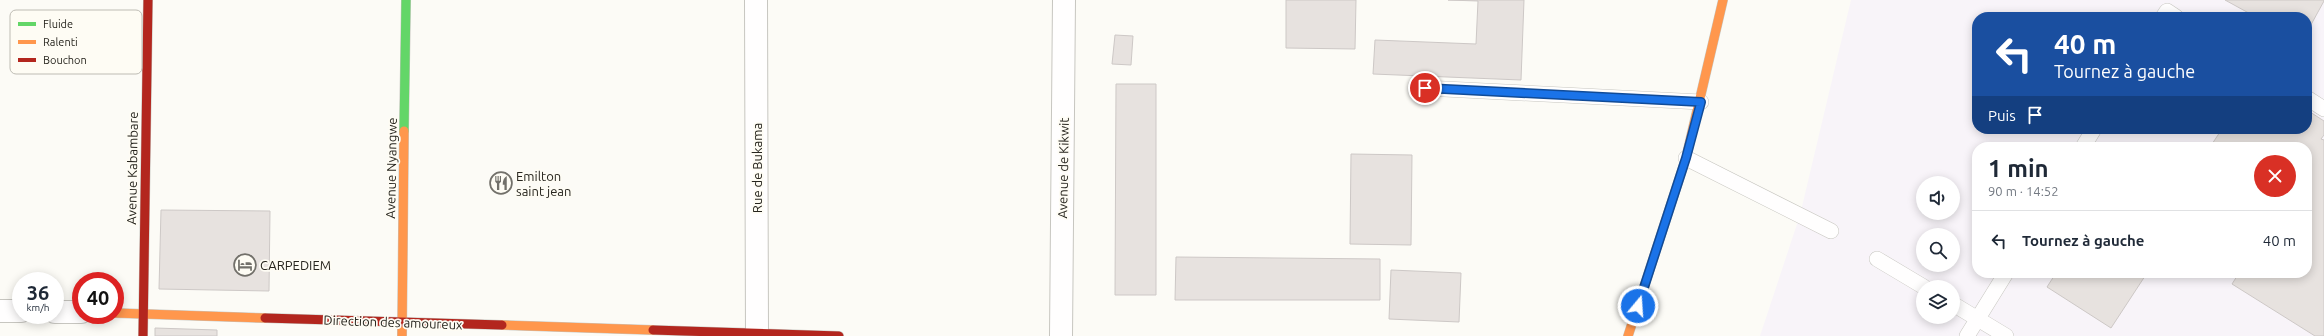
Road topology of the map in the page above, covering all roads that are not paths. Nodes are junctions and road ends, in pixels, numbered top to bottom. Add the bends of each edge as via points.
1 (148, 0) edge
2 (406, 0) edge
3 (756, 0) edge
4 (1064, 0) edge
5 (1723, 0) edge
6 (1425, 88) dead end
7 (2312, 101) edge
8 (1701, 102) junction
9 (2324, 109) edge
10 (1686, 158) junction
11 (1831, 231) dead end
12 (1877, 259) dead end
13 (2003, 278) edge
14 (1916, 282) edge
15 (1960, 308) edge
16 (0, 310) edge
17 (12, 311) edge
18 (124, 313) edge
19 (143, 313) junction
20 (1978, 319) junction
21 (402, 322) junction
22 (757, 335) edge
23 (143, 336) edge
24 (402, 336) edge
25 (839, 336) edge
26 (1061, 336) edge
27 (1628, 336) edge
28 (1967, 336) edge
29 (2006, 336) edge

1 - 19 street, Avenue Kabambare
2 - 21 street, Avenue Nyangwe
3 - 22 street, Rue de Bukama
4 - 26 street, Avenue de Kikwit
5 - 8 street
6 - 8 lane
7 - 9 lane
8 - 10 street
10 - 11 lane
10 - 27 street
12 - 14 lane
13 - 20 lane
15 - 20 lane
16 - 17 street
18 - 19 street, Direction des amoureux
19 - 21 street, Direction des amoureux
19 - 23 street, Avenue Kabambare
20 - 28 lane
20 - 29 lane
21 - 22 street, Direction des amoureux
21 - 24 street, Avenue Nyangwe
22 - 25 street, Direction des amoureux

